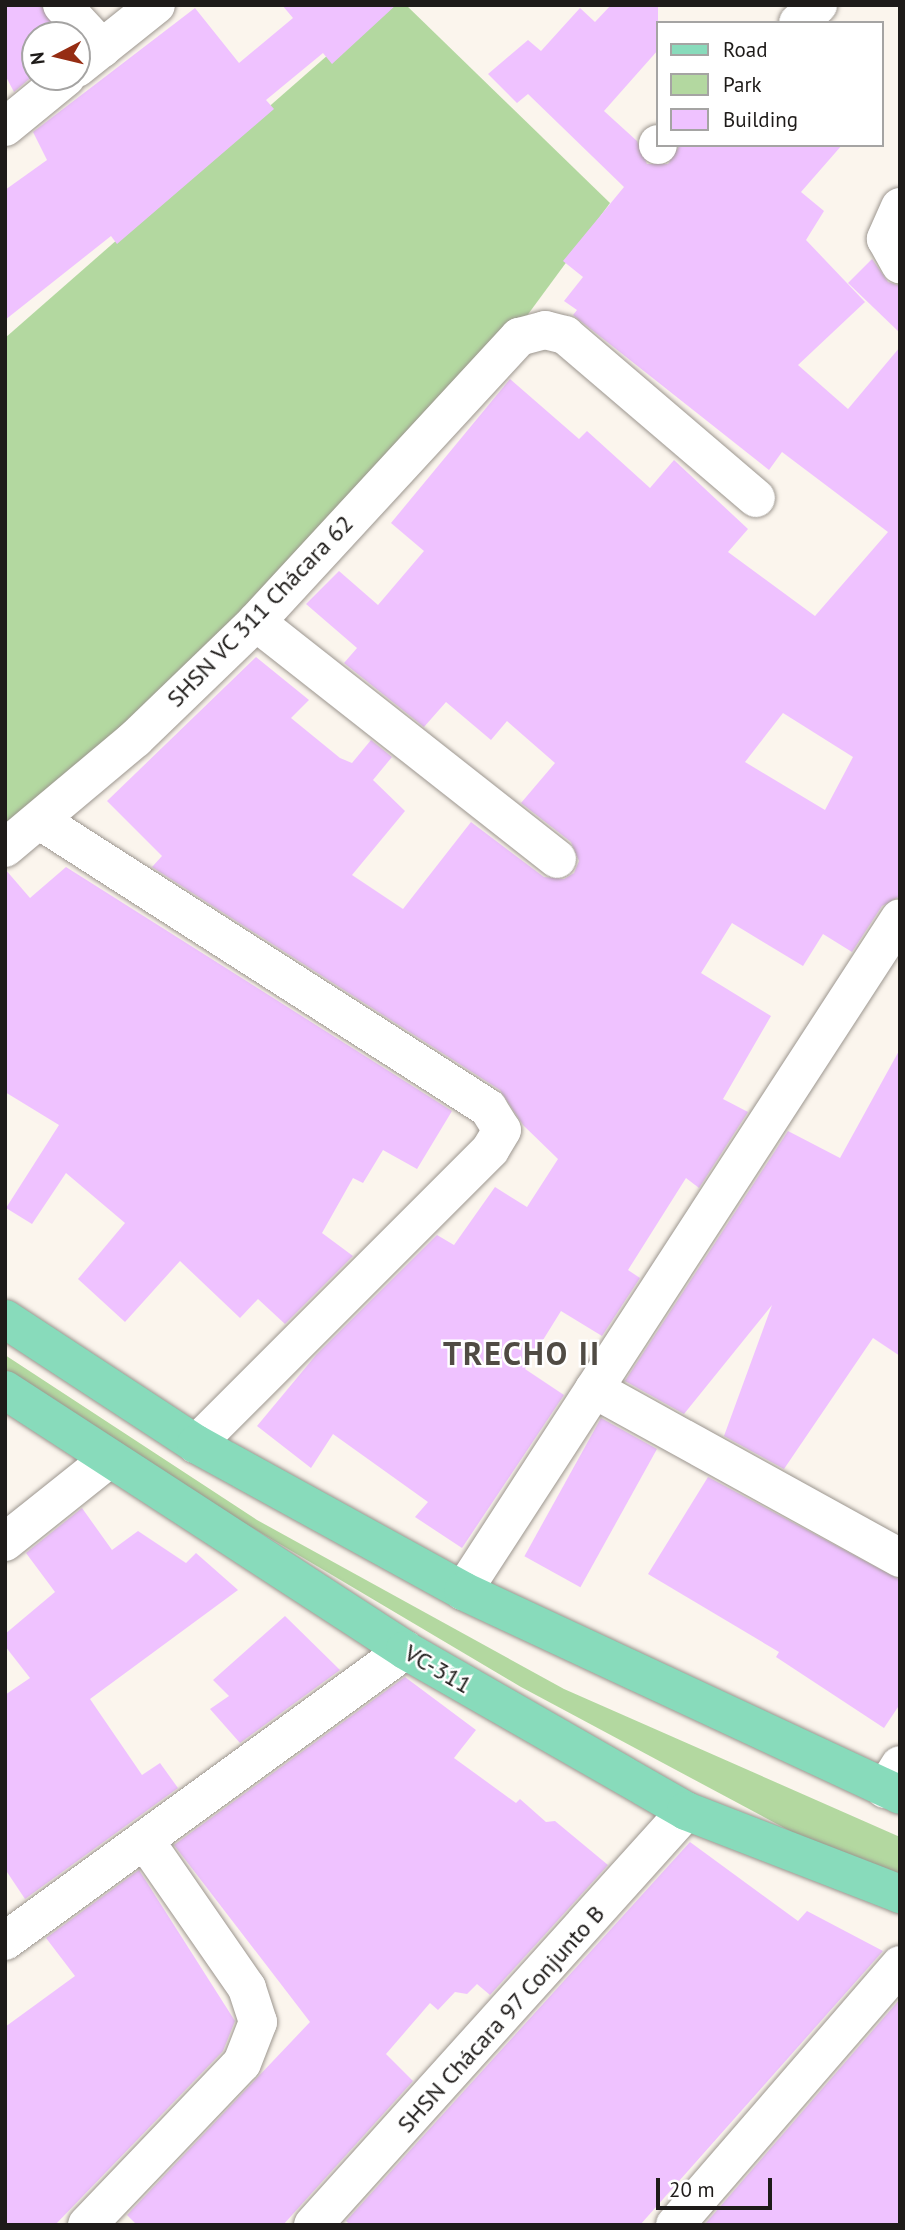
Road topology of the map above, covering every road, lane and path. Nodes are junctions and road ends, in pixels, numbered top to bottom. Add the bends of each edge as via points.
1 (62, 5) edge
2 (156, 5) edge
3 (818, 5) edge
4 (70, 21) edge
5 (800, 21) edge
6 (91, 56) edge
7 (49, 91) edge
8 (5, 127) edge
9 (900, 207) edge
10 (900, 264) edge
11 (756, 498) dead end
12 (256, 622) junction
13 (41, 822) junction
14 (5, 848) edge
15 (558, 859) dead end
16 (900, 918) edge
17 (5, 1319) edge
18 (5, 1390) edge
19 (594, 1390) junction
20 (196, 1444) junction
21 (109, 1459) junction
22 (5, 1542) edge
23 (900, 1558) edge
24 (463, 1591) junction
25 (405, 1650) junction
26 (895, 1783) edge
27 (686, 1811) junction
28 (146, 1842) junction
29 (900, 1894) edge
30 (5, 1941) edge
31 (900, 1965) edge
32 (87, 2225) edge
33 (313, 2225) edge
34 (675, 2225) edge

1 - 4 street
2 - 6 street
3 - 5 street
7 - 8 street
9 - 10 street via 886,239
11 - 12 street, SHSN VC 311 Chácara 62 via 565,335 530,332 498,355
12 - 13 street, SHSN VC 311 Chácara 62
12 - 15 street
13 - 14 street, SHSN VC 311 Chácara 62
13 - 20 street via 488,1108 502,1130 490,1150
16 - 19 street
17 - 20 main road
18 - 21 main road, VC-311
19 - 23 street
19 - 24 street
20 - 24 main road
21 - 22 street
21 - 25 main road, VC-311
24 - 26 main road
25 - 27 main road, VC-311
25 - 28 street
27 - 29 main road, VC-311
27 - 33 street, SHSN Chácara 97 Conjunto B
28 - 30 street
28 - 32 street via 247,1988 258,2022 242,2063
31 - 34 street

